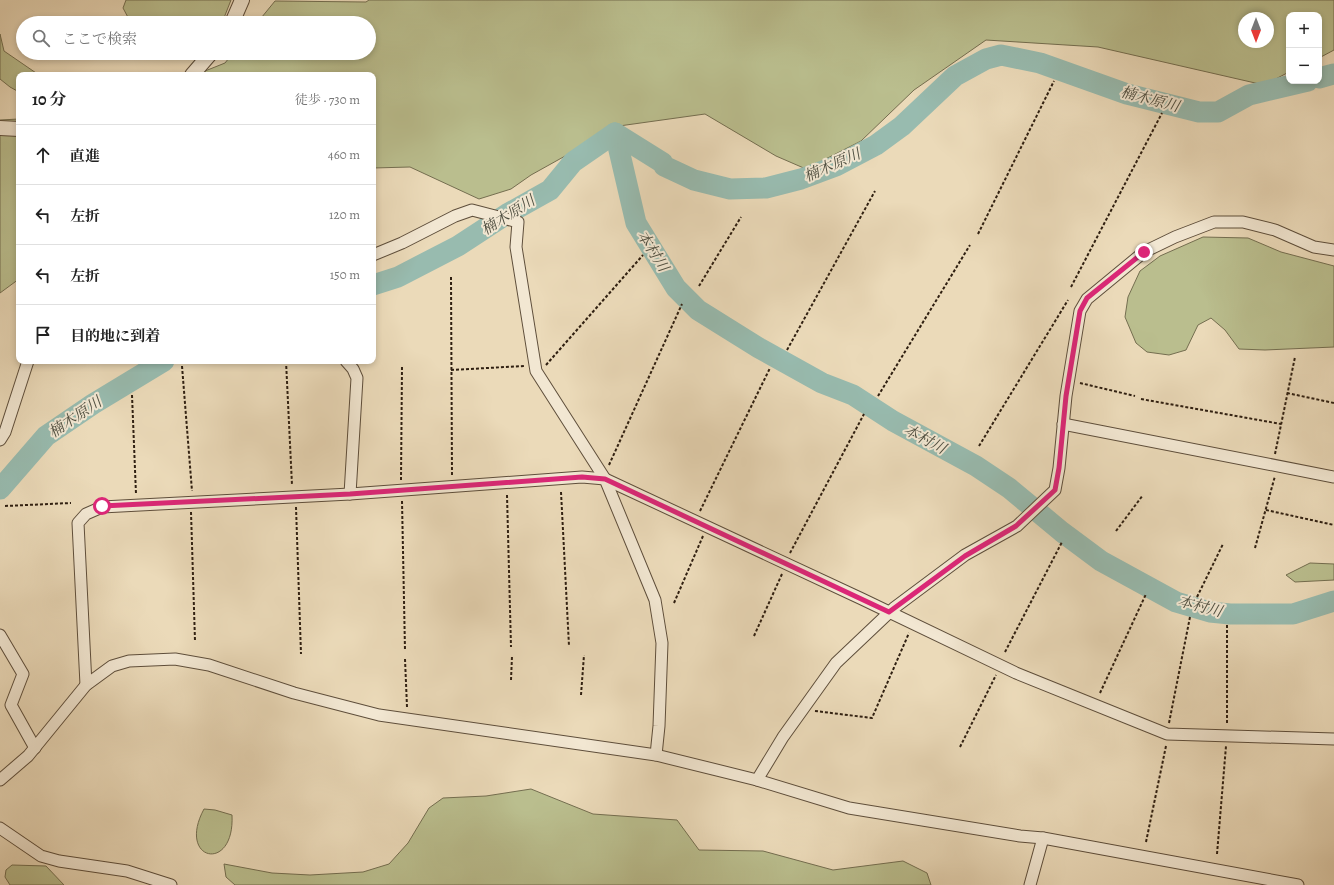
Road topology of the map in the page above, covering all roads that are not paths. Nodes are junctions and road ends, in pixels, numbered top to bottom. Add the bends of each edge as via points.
1 (242, 0) edge
2 (235, 16) edge
3 (205, 60) edge
4 (195, 72) edge
5 (0, 128) edge
6 (16, 129) edge
7 (1334, 250) edge
8 (376, 254) edge
9 (27, 364) edge
10 (349, 364) edge
11 (1064, 424) junction
12 (0, 440) edge
13 (1334, 477) edge
14 (605, 479) junction
15 (350, 494) junction
16 (889, 612) junction
17 (0, 635) edge
18 (86, 685) junction
19 (1334, 739) edge
20 (35, 748) junction
21 (656, 755) junction
22 (0, 780) edge
23 (757, 780) junction
24 (0, 828) edge
25 (1043, 838) junction
26 (171, 885) edge
27 (1030, 885) edge
28 (1298, 885) edge

1 - 2 street
3 - 4 street
5 - 6 street
7 - 11 street via 1314,247 1275,230 1243,222 1214,222 1144,252 1087,298 1080,311
8 - 14 street via 472,210 518,222 516,247 536,371
9 - 12 street via 5,432
10 - 15 street via 357,378
11 - 13 street
11 - 16 street via 1055,490 1016,526 965,556
14 - 15 street via 582,477
14 - 16 street
14 - 21 street via 656,600 662,643
15 - 18 street via 102,506 86,514 78,523
16 - 19 street via 1016,673 1167,734
16 - 23 street via 836,662 783,737
17 - 20 street via 23,674 11,705
18 - 20 street
18 - 21 street via 112,666 129,661 174,659 209,665 294,693 379,715
20 - 22 street
21 - 23 street
23 - 25 street via 849,808
24 - 26 street via 41,856 127,871
25 - 27 street
25 - 28 street

